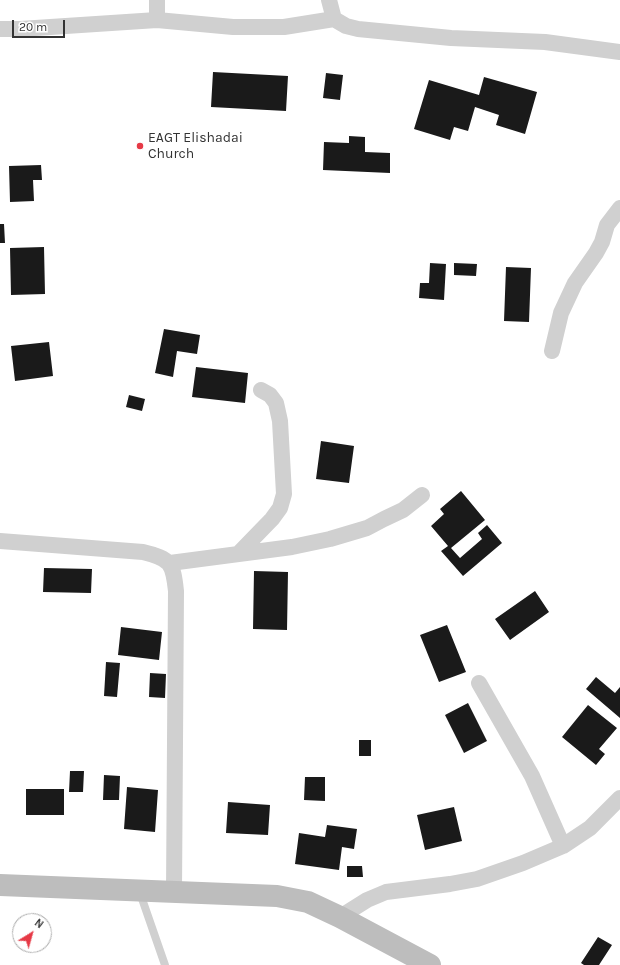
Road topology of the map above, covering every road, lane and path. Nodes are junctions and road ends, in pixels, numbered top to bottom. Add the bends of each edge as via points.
1 (157, 0) edge
2 (329, 0) edge
3 (334, 19) junction
4 (157, 20) junction
5 (0, 29) edge
6 (620, 52) edge
7 (620, 208) edge
8 (552, 351) dead end
9 (262, 390) dead end
10 (422, 495) dead end
11 (0, 541) edge
12 (239, 553) junction
13 (170, 563) junction
14 (479, 683) dead end
15 (620, 798) edge
16 (563, 846) junction
17 (0, 885) edge
18 (139, 890) junction
19 (174, 892) junction
20 (340, 917) junction
21 (165, 965) edge
22 (430, 965) edge

1 - 4 street
2 - 3 street
3 - 4 street via 284,27 233,27
3 - 6 street via 358,29 451,38 545,42
4 - 5 street
7 - 8 street via 607,225 596,253 574,283 561,313
9 - 12 street via 270,395 278,409 284,494 280,508 272,519
10 - 12 street via 404,510 367,528 292,547
11 - 13 street via 143,552 159,556
12 - 13 street
13 - 19 street via 176,591
14 - 16 street via 532,776
15 - 16 street via 590,828
16 - 20 street via 477,879 386,892 367,900
17 - 18 street
18 - 19 street
18 - 21 lane
19 - 20 street via 277,896 308,902
20 - 22 street

